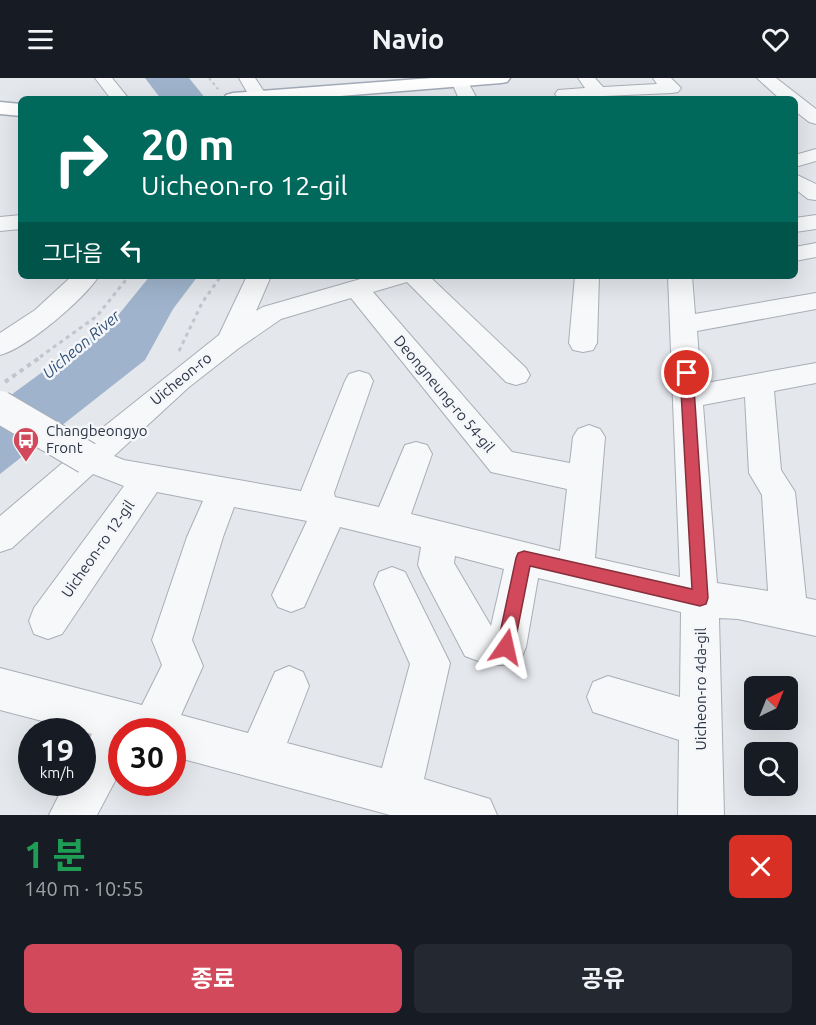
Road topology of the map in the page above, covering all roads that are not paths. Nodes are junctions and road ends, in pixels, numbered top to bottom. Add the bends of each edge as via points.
1 (103, 78) edge
2 (247, 78) edge
3 (501, 78) edge
4 (550, 78) edge
5 (586, 78) edge
6 (661, 78) edge
7 (765, 78) edge
8 (459, 80) edge
9 (598, 92) junction
10 (118, 96) edge
11 (252, 96) edge
12 (276, 96) edge
13 (467, 96) edge
14 (565, 96) edge
15 (572, 96) edge
16 (788, 96) edge
17 (798, 105) edge
18 (0, 108) edge
19 (18, 110) edge
20 (816, 120) edge
21 (816, 155) edge
22 (798, 160) edge
23 (798, 182) edge
24 (816, 194) edge
25 (18, 222) edge
26 (816, 222) edge
27 (0, 224) edge
28 (798, 225) edge
29 (816, 250) edge
30 (798, 253) edge
31 (84, 279) edge
32 (388, 279) edge
33 (418, 279) edge
34 (587, 279) edge
35 (680, 279) edge
36 (255, 285) edge
37 (357, 288) junction
38 (816, 302) edge
39 (272, 313) junction
40 (683, 325) junction
41 (229, 341) junction
42 (583, 343) dead end
43 (0, 346) edge
44 (816, 373) edge
45 (516, 375) dead end
46 (359, 381) dead end
47 (759, 384) junction
48 (688, 397) junction
49 (0, 407) edge
50 (589, 436) dead end
51 (416, 454) dead end
52 (87, 458) junction
53 (149, 477) junction
54 (584, 479) junction
55 (224, 491) junction
56 (324, 510) junction
57 (390, 524) junction
58 (0, 537) edge
59 (440, 537) junction
60 (524, 558) junction
61 (576, 571) junction
62 (392, 584) dead end
63 (291, 595) dead end
64 (700, 598) junction
65 (802, 615) edge
66 (48, 621) dead end
67 (289, 686) dead end
68 (4, 696) edge
69 (608, 697) dead end
70 (158, 718) edge
71 (108, 719) edge
72 (701, 725) junction
73 (186, 738) edge
74 (260, 758) junction
75 (108, 777) edge
76 (415, 803) edge
77 (72, 815) edge
78 (474, 815) edge
79 (701, 815) edge

1 - 10 street
2 - 11 street
3 - 8 main road
4 - 14 street
5 - 9 street
6 - 9 street via 672,88
7 - 16 street
8 - 12 main road
8 - 13 street
9 - 15 street
17 - 20 street
18 - 19 main road
21 - 22 street
23 - 24 street
25 - 27 street
26 - 28 street
29 - 30 street
31 - 43 street via 44,316
32 - 37 street
33 - 45 street
34 - 42 street
35 - 40 street, Uicheon-ro 4da-gil
36 - 39 street via 254,303
36 - 41 street, Uicheon-ro
37 - 39 street
37 - 54 street, Deongneung-ro 54-gil via 502,463
38 - 40 street
39 - 41 street
40 - 48 street, Uicheon-ro 4da-gil
41 - 52 street, Uicheon-ro
44 - 47 street
46 - 56 street via 318,493
47 - 48 street
47 - 65 street via 765,473 778,492
48 - 64 street, Uicheon-ro 4da-gil
49 - 52 street, bridge
50 - 54 street
51 - 57 street
52 - 53 street via 120,472
52 - 58 street, Uicheon-ro
53 - 55 street
53 - 66 street, Uicheon-ro 12-gil
54 - 61 street
55 - 56 street
55 - 70 street via 172,640 183,666
56 - 57 street
56 - 63 street via 325,522
57 - 59 street
59 - 60 street
59 - 60 street via 436,564 479,643 506,647
60 - 61 street
61 - 64 street
62 - 76 street via 430,663
64 - 65 street
64 - 72 street, Uicheon-ro 4da-gil
67 - 74 street
68 - 71 street
69 - 72 street
72 - 79 street, Uicheon-ro 4da-gil
73 - 74 street
74 - 76 street
75 - 77 street
76 - 78 street

